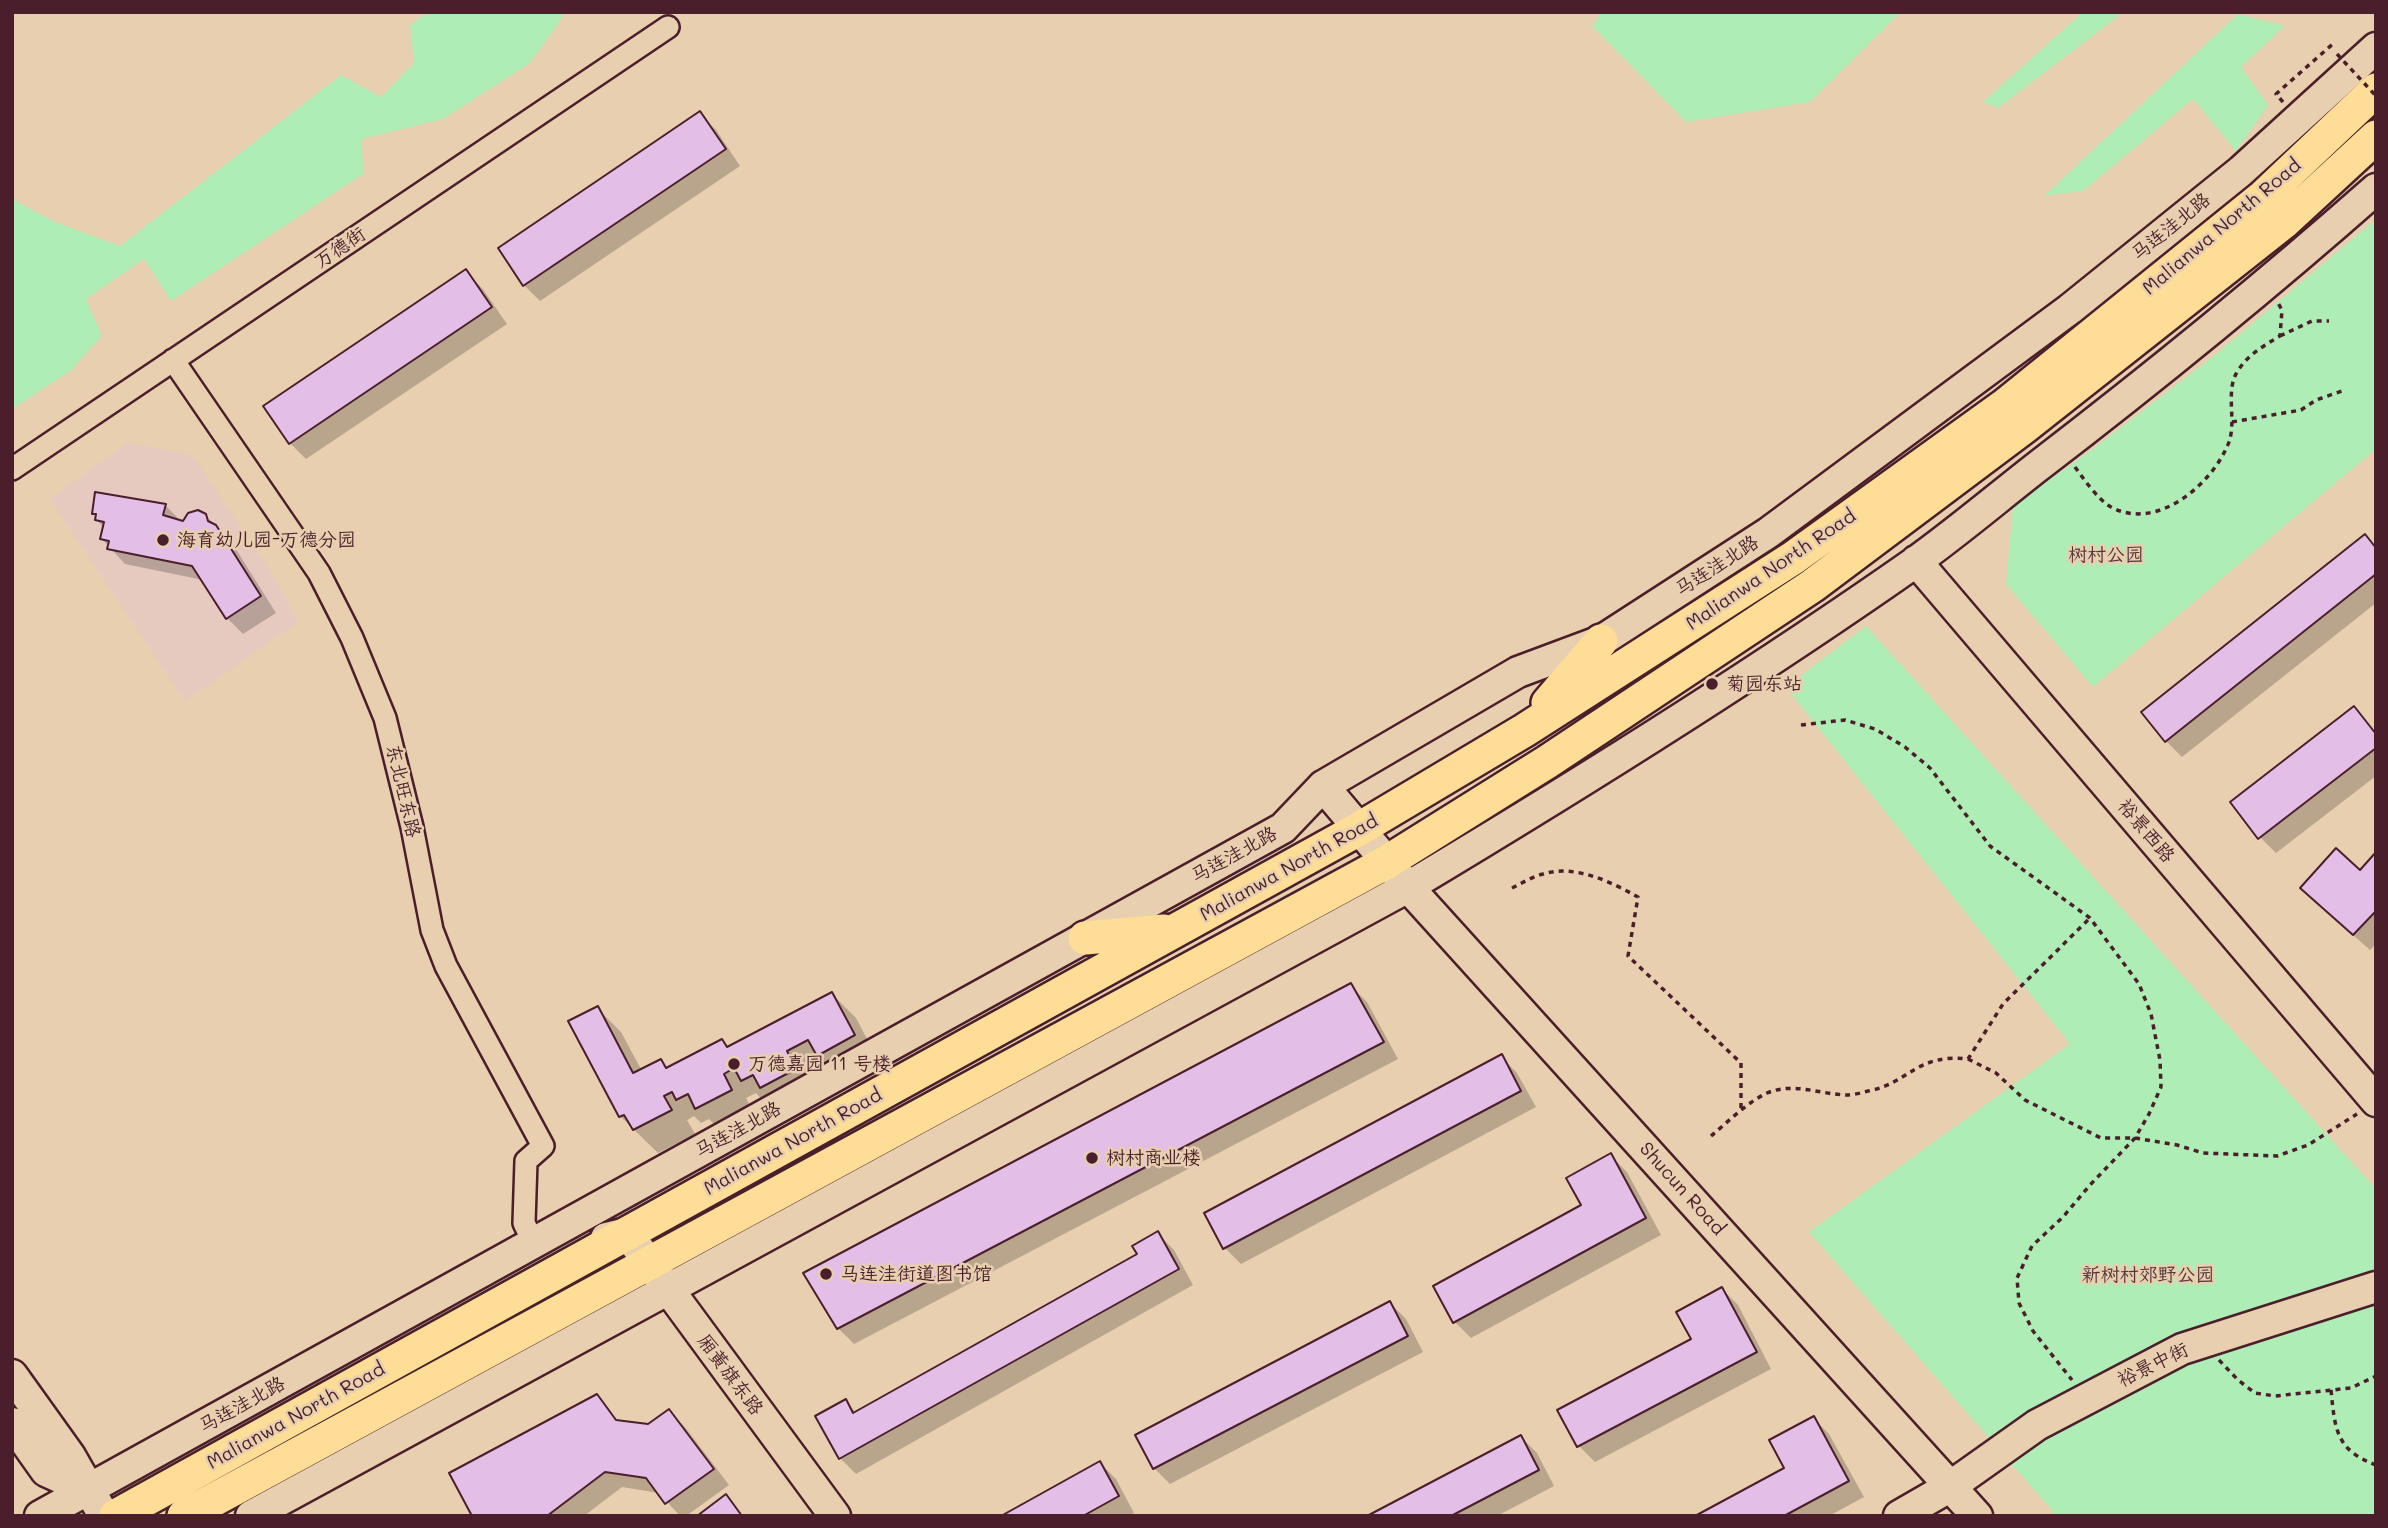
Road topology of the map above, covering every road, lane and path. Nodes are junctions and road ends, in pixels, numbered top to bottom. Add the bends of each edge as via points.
1 (668, 27) dead end
2 (2335, 42) dead end
3 (2376, 48) edge
4 (2328, 62) dead end
5 (2376, 90) edge
6 (2292, 94) dead end
7 (2376, 96) edge
8 (2376, 137) edge
9 (2376, 189) edge
10 (2266, 286) junction
11 (2329, 321) dead end
12 (2280, 335) junction
13 (173, 360) junction
14 (2342, 391) dead end
15 (2232, 422) junction
16 (2062, 448) junction
17 (12, 470) edge
18 (1916, 561) junction
19 (1601, 641) junction
20 (1801, 725) dead end
21 (1525, 730) junction
22 (1323, 786) junction
23 (1359, 829) junction
24 (1387, 862) junction
25 (1409, 887) junction
26 (1512, 888) dead end
27 (2090, 918) junction
28 (1177, 930) junction
29 (1085, 938) junction
30 (1968, 1059) junction
31 (2376, 1100) edge
32 (1741, 1111) junction
33 (1711, 1136) dead end
34 (2135, 1138) junction
35 (627, 1233) junction
36 (534, 1244) junction
37 (506, 1258) junction
38 (658, 1276) junction
39 (2376, 1287) edge
40 (2207, 1341) junction
41 (12, 1375) edge
42 (2376, 1376) edge
43 (2331, 1390) junction
44 (2085, 1399) junction
45 (12, 1423) edge
46 (361, 1455) junction
47 (2376, 1465) edge
48 (245, 1482) junction
49 (1951, 1486) junction
50 (88, 1490) junction
51 (40, 1516) edge
52 (106, 1516) edge
53 (116, 1516) edge
54 (184, 1516) edge
55 (251, 1516) edge
56 (835, 1516) edge
57 (1899, 1516) edge
58 (1977, 1516) edge

1 - 13 street, 万德街
2 - 6 path via 2276,94 2283,102
3 - 19 street, 马连洼北路 via 2241,171 2070,309 1768,533
4 - 7 path, bridge via 2337,54
5 - 21 main road, Malianwa North Road via 2264,196 2004,406 1793,558
8 - 24 main road, Malianwa North Road via 2285,221 2024,427 1812,586
9 - 10 street
10 - 12 path via 2282,310
10 - 16 street
11 - 12 path via 2312,321
12 - 15 path via 2238,369 2232,384
13 - 17 street, 万德街
13 - 36 street, 东北旺东路 via 319,573 385,718 432,930 446,966 543,1146 526,1161 524,1223
14 - 15 path via 2301,411
15 - 16 path via 2229,441 2198,488 2166,508 2140,515 2110,507
16 - 18 street
18 - 25 street via 1585,781
18 - 31 street, 裕景西路
19 - 21 main road
19 - 22 street, 马连洼北路 via 1518,672
20 - 27 path via 1845,720 1875,729 1905,747 1930,768 1990,846
21 - 23 main road, Malianwa North Road
22 - 23 street, Shucun Road
22 - 29 street, 马连洼北路 via 1283,828
23 - 24 street, Shucun Road
23 - 28 main road, Malianwa North Road
24 - 25 street, Shucun Road
24 - 38 main road, Malianwa North Road
25 - 38 street
25 - 49 street, Shucun Road
26 - 32 path via 1544,873 1566,871 1608,880 1638,897 1628,956 1741,1063
27 - 30 path via 2003,1004
27 - 34 path via 2139,984 2151,1014 2161,1087
28 - 29 main road
28 - 35 main road, Malianwa North Road
29 - 36 street, 马连洼北路
30 - 32 path via 1948,1056 1922,1064 1875,1090 1849,1095 1794,1087 1780,1090 1767,1093
30 - 34 path via 1996,1073 2025,1100 2101,1138
31 - 34 path via 2308,1145 2277,1156 2203,1153
32 - 33 path
34 - 44 path via 2032,1246 2017,1278 2019,1303 2034,1331
35 - 37 street
35 - 38 street, 厢黄旗东路
35 - 53 main road, Malianwa North Road
36 - 37 street, 马连洼北路
37 - 50 street, 马连洼北路
38 - 46 street
38 - 48 main road, Malianwa North Road
38 - 56 street, 厢黄旗东路
39 - 40 street, 裕景中街
40 - 43 path via 2223,1366 2255,1393 2275,1396
40 - 44 street, 裕景中街 via 2182,1349
41 - 50 street via 70,1456
42 - 43 path via 2351,1388
43 - 47 path via 2336,1433 2350,1450
44 - 49 street, 裕景中街 via 2037,1425
45 - 50 street via 46,1471
46 - 48 street
46 - 55 street
48 - 54 main road, Malianwa North Road
49 - 57 street, 裕景中街
49 - 58 street, Shucun Road
50 - 51 street, 马连洼北路
50 - 52 street

